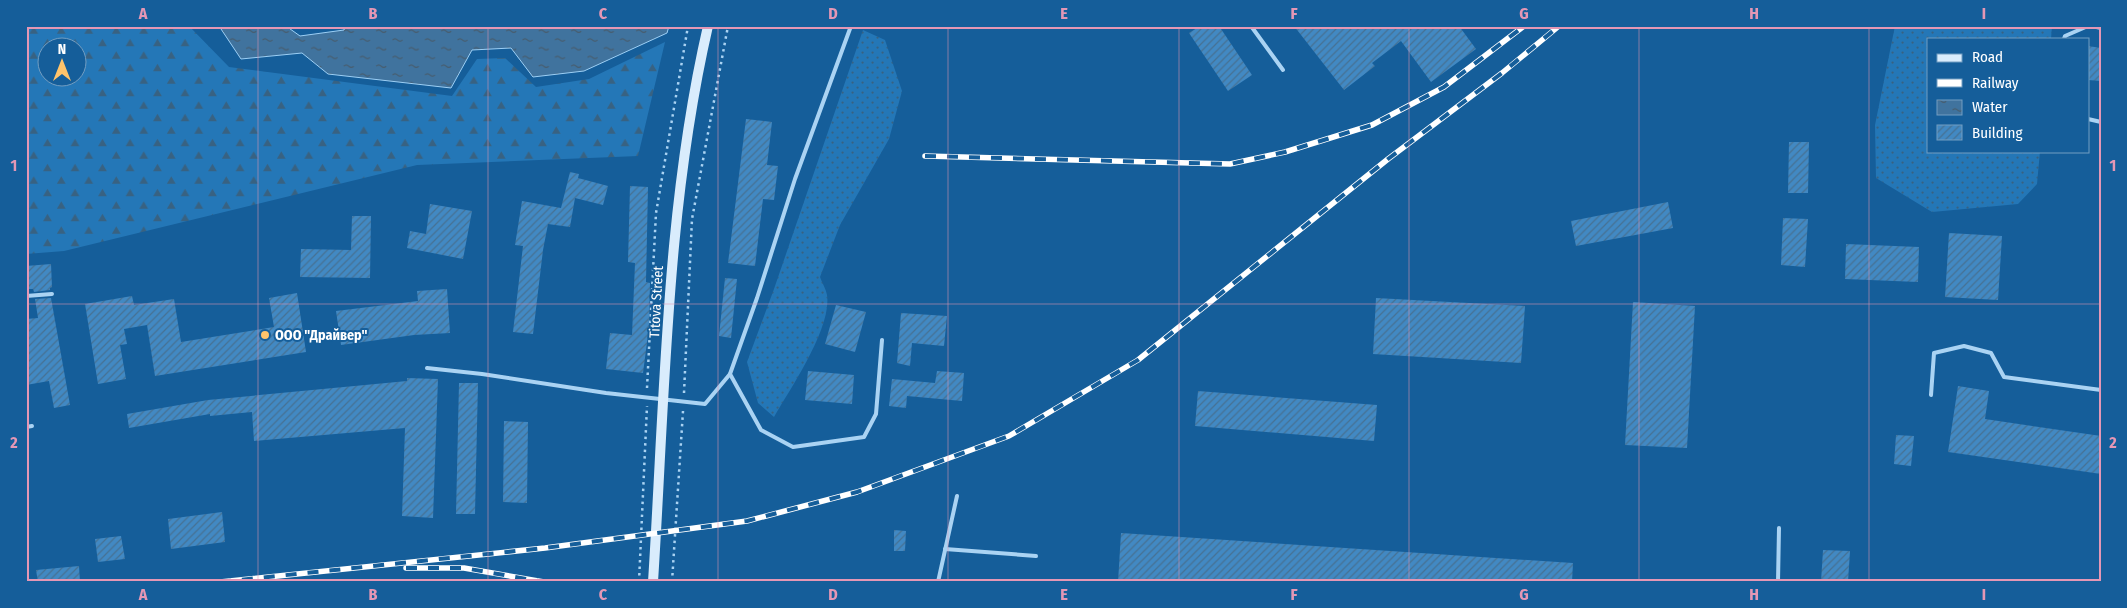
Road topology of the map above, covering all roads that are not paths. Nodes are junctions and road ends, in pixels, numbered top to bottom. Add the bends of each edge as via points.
1 (708, 26) edge
2 (851, 26) edge
3 (1251, 26) edge
4 (2088, 26) edge
5 (2092, 26) edge
6 (2101, 28) edge
7 (2064, 38) edge
8 (1283, 70) dead end
9 (52, 294) dead end
10 (26, 296) edge
11 (882, 340) dead end
12 (427, 368) dead end
13 (730, 374) junction
14 (2101, 390) edge
15 (1931, 395) dead end
16 (32, 426) dead end
17 (26, 427) edge
18 (957, 496) dead end
19 (1779, 528) dead end
20 (945, 549) junction
21 (1036, 556) dead end
22 (653, 582) edge
23 (938, 582) edge
24 (1778, 582) edge

1 - 22 main road, Titova Street via 696,78 673,244
2 - 13 lane via 795,179
3 - 8 lane
4 - 7 lane
5 - 6 lane
9 - 10 lane
11 - 13 lane via 876,414 864,437 793,447 761,430
12 - 13 lane via 704,404
14 - 15 lane via 2004,377 1991,353 1964,346 1934,353
16 - 17 lane
18 - 20 lane
19 - 24 lane
20 - 21 lane
20 - 23 lane

